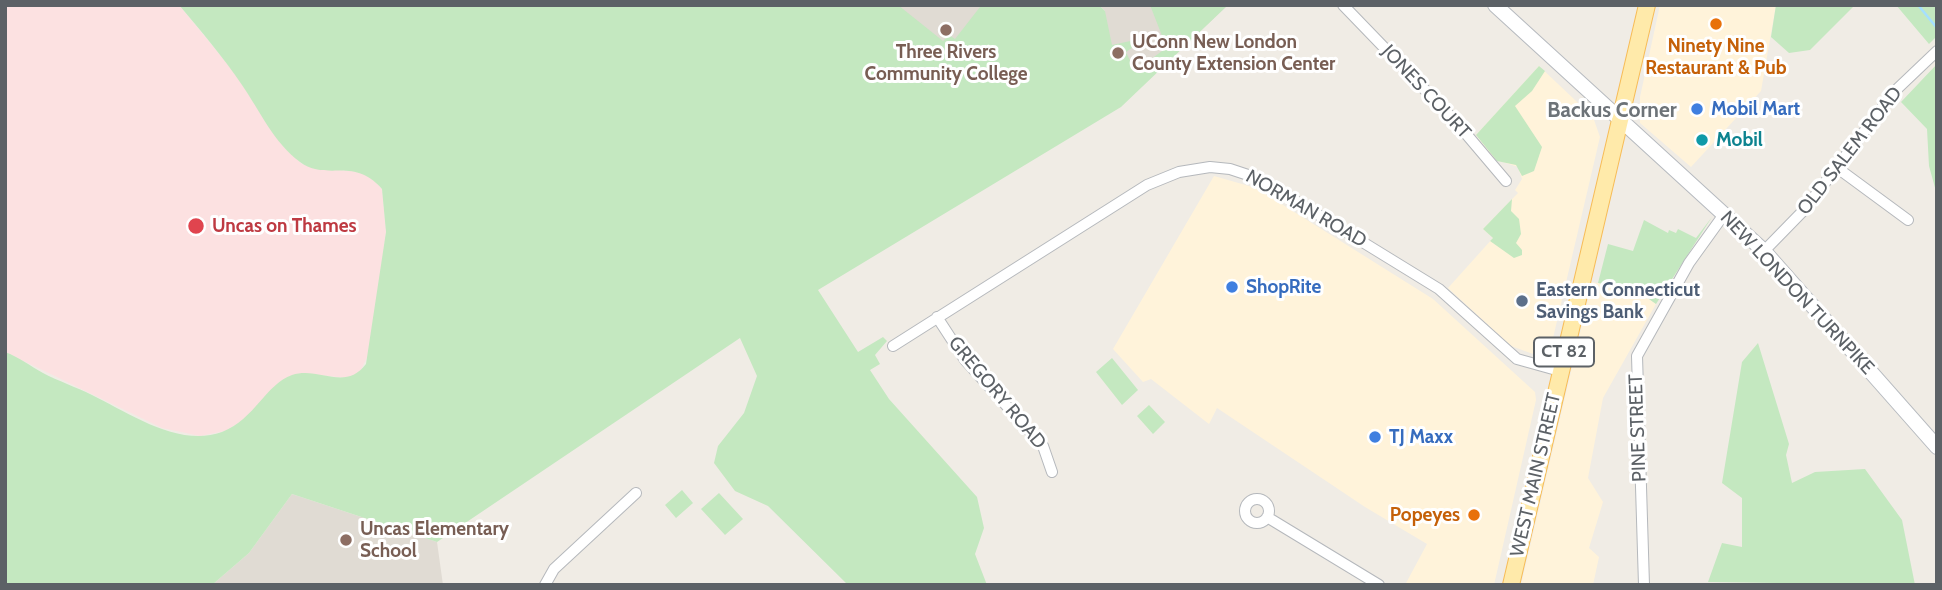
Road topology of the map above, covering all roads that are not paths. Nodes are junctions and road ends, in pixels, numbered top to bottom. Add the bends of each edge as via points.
1 (1343, 5) edge
2 (1495, 5) edge
3 (1647, 5) edge
4 (1937, 51) edge
5 (1621, 121) junction
6 (1836, 166) junction
7 (1506, 181) dead end
8 (1726, 214) junction
9 (1908, 220) dead end
10 (1765, 251) junction
11 (937, 317) junction
12 (893, 346) dead end
13 (1560, 371) junction
14 (1937, 447) edge
15 (1052, 472) dead end
16 (636, 493) dead end
17 (1267, 517) dead end
18 (545, 585) edge
19 (1379, 585) edge
20 (1511, 585) edge
21 (1644, 585) edge

1 - 7 street, JONES COURT via 1448,113
2 - 5 main road, NEW LONDON TURNPIKE
3 - 5 main road, CT 82
4 - 6 street, OLD SALEM ROAD via 1896,90
5 - 8 main road, NEW LONDON TURNPIKE
5 - 13 main road, WEST MAIN STREET / CT 82
6 - 9 street
6 - 10 street, OLD SALEM ROAD via 1804,210
8 - 10 main road, NEW LONDON TURNPIKE
8 - 21 street, PINE STREET via 1689,263 1637,356
10 - 14 main road, NEW LONDON TURNPIKE
11 - 12 street, NORMAN ROAD
11 - 13 street, NORMAN ROAD via 1143,188 1179,172 1217,167 1247,174 1280,190 1439,289 1517,359
11 - 15 street, GREGORY ROAD via 962,357 1043,446
13 - 20 main road, WEST MAIN STREET / CT 82
16 - 18 street via 554,569
17 - 19 street

